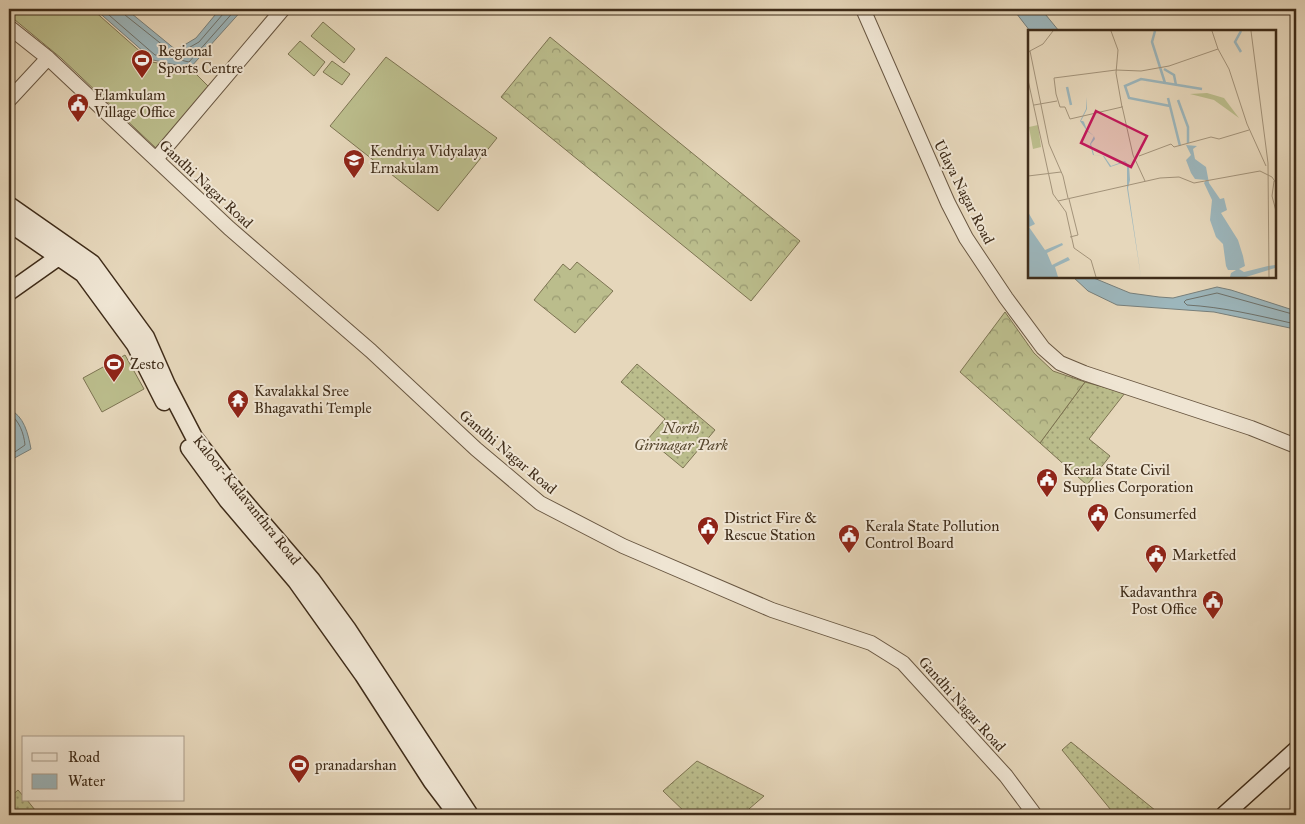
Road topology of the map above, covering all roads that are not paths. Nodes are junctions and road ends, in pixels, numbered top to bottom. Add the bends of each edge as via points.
1 (283, 9) edge
2 (863, 9) edge
3 (9, 27) edge
4 (48, 58) junction
5 (9, 100) edge
6 (156, 159) junction
7 (9, 205) edge
8 (9, 223) edge
9 (65, 252) junction
10 (9, 292) edge
11 (1296, 446) edge
12 (392, 708) junction
13 (1296, 750) edge
14 (457, 815) edge
15 (470, 815) edge
16 (1035, 815) edge
17 (1224, 815) edge

1 - 6 street
2 - 11 street, Udaya Nagar Road via 966,238 1043,348 1060,362 1084,373
3 - 4 street, Gandhi Nagar Road
4 - 5 street
4 - 6 street, Gandhi Nagar Road
6 - 16 street, Gandhi Nagar Road via 229,228 371,350 476,450 540,503 623,546 772,610 870,643 903,663 1006,776
7 - 9 main road, Kaloor-Kadavanthra Road
8 - 9 main road, Kaloor-Kadavanthra Road
9 - 10 main road
9 - 12 main road, Kaloor-Kadavanthra Road via 92,263 146,337 194,437 232,496 312,580 347,628
12 - 14 main road, Kaloor-Kadavanthra Road via 432,782
12 - 15 main road, Kaloor-Kadavanthra Road
13 - 17 main road

